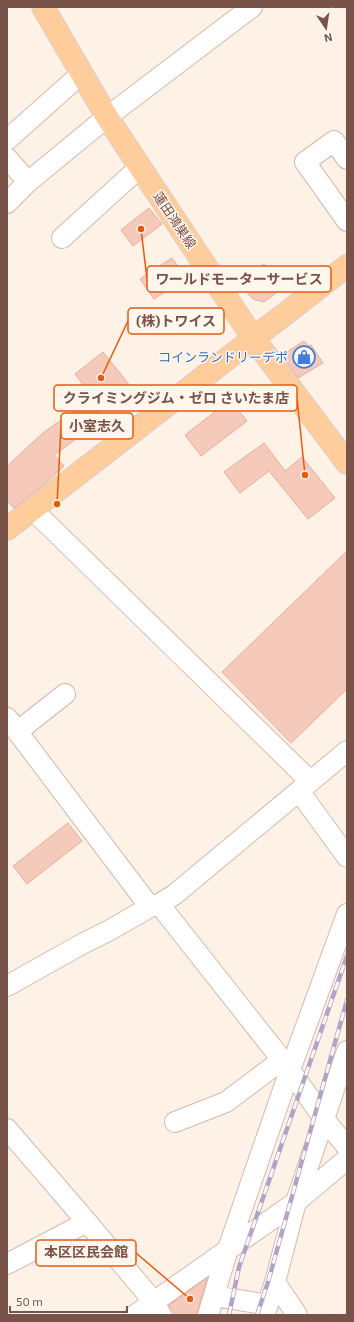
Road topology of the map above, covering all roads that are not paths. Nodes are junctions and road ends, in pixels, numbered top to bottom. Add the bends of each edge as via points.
1 (43, 7) edge
2 (252, 7) edge
3 (81, 74) junction
4 (107, 117) junction
5 (7, 140) edge
6 (7, 158) edge
7 (347, 159) edge
8 (140, 167) junction
9 (28, 182) junction
10 (7, 202) edge
11 (347, 221) edge
12 (62, 238) dead end
13 (347, 266) edge
14 (253, 338) junction
15 (347, 463) edge
16 (32, 509) junction
17 (7, 529) edge
18 (65, 694) dead end
19 (12, 725) edge
20 (347, 751) edge
21 (304, 786) junction
22 (347, 857) edge
23 (155, 905) junction
24 (347, 914) edge
25 (7, 986) edge
26 (347, 1052) edge
27 (286, 1065) junction
28 (324, 1118) junction
29 (175, 1122) dead end
30 (7, 1129) edge
31 (347, 1147) edge
32 (347, 1159) edge
33 (296, 1202) junction
34 (87, 1222) junction
35 (228, 1249) junction
36 (7, 1264) edge
37 (275, 1282) junction
38 (215, 1296) junction
39 (157, 1309) edge
40 (266, 1310) edge
41 (135, 1315) edge
42 (208, 1315) edge
43 (297, 1315) edge

1 - 3 main road, 蓮田鴻巣線
2 - 4 street
3 - 4 main road, 蓮田鴻巣線
3 - 5 street
4 - 8 main road, 蓮田鴻巣線
4 - 9 street
6 - 9 street
7 - 11 street via 334,141 305,162
8 - 12 street
8 - 14 main road, 蓮田鴻巣線
9 - 10 street
13 - 14 main road
14 - 15 main road, 蓮田鴻巣線
14 - 16 main road
16 - 17 main road
16 - 21 street
18 - 19 street
19 - 23 street
20 - 21 street
21 - 22 street
21 - 23 street via 174,895
23 - 25 street
23 - 27 street
24 - 27 street
26 - 28 street
27 - 28 street
27 - 29 street via 226,1102
27 - 35 street
28 - 31 street
28 - 33 street
30 - 34 street
32 - 33 street
33 - 35 street
33 - 37 street
34 - 36 street
34 - 39 street
35 - 38 street
35 - 39 street
37 - 40 street
37 - 43 street
38 - 40 street
38 - 42 street
39 - 41 street

